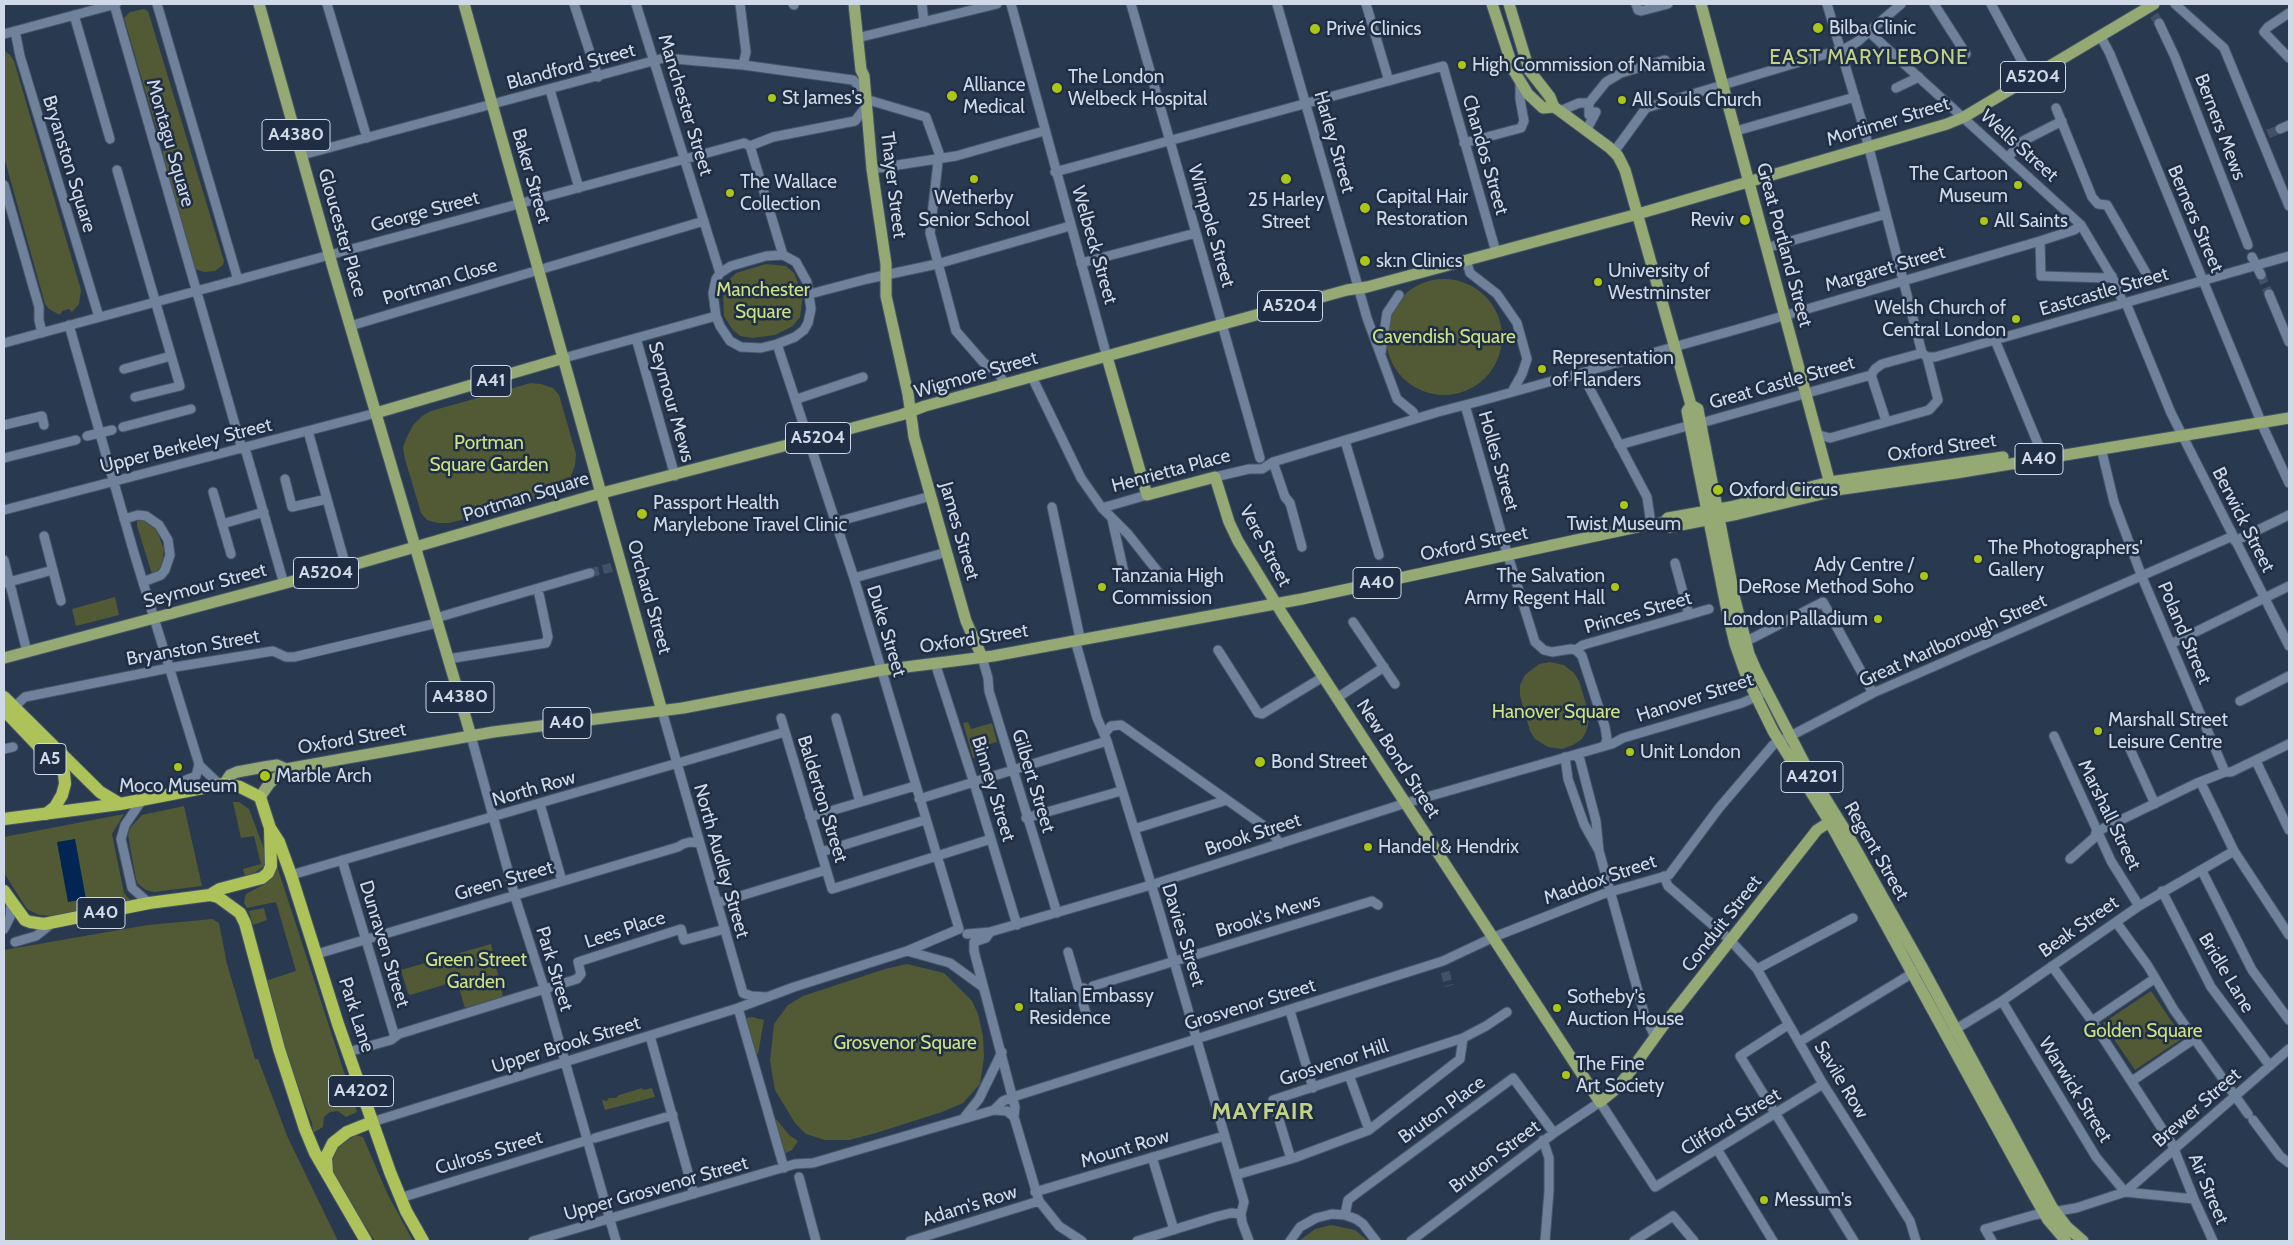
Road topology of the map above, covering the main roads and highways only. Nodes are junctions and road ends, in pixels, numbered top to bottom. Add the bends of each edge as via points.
1 (259, 4) edge
2 (464, 4) edge
3 (854, 4) edge
4 (1492, 4) edge
5 (1509, 4) edge
6 (1700, 4) edge
7 (2154, 12) edge
8 (1557, 109) junction
9 (1748, 181) junction
10 (1638, 214) junction
11 (1107, 357) junction
12 (564, 358) junction
13 (2289, 411) edge
14 (910, 412) junction
15 (376, 413) junction
16 (2260, 418) junction
17 (2289, 418) edge
18 (2180, 432) junction
19 (1215, 477) joint
20 (1830, 482) junction
21 (1843, 489) junction
22 (602, 493) junction
23 (1147, 496) joint
24 (1713, 514) junction
25 (416, 548) junction
26 (1275, 602) junction
27 (982, 657) junction
28 (4, 658) edge
29 (4, 697) edge
30 (9, 708) edge
31 (662, 711) junction
32 (471, 736) junction
33 (1784, 739) junction
34 (286, 769) junction
35 (222, 785) junction
36 (260, 797) junction
37 (120, 804) junction
38 (46, 814) junction
39 (4, 819) edge
40 (1833, 819) junction
41 (270, 828) junction
42 (210, 894) junction
43 (7, 897) edge
44 (1600, 1102) joint
45 (372, 1122) junction
46 (329, 1177) junction
47 (2050, 1213) junction
48 (421, 1239) edge
49 (366, 1241) edge
50 (2066, 1241) edge
51 (2083, 1241) edge

1 - 15 main road, Gloucester Place / A4380
2 - 12 main road, Baker Street
3 - 14 main road, Thayer Street via 886,264 886,296
4 - 8 main road, A4201 via 1520,83 1543,108
5 - 8 main road, A4201 via 1529,70
6 - 9 main road, Great Portland Street
7 - 9 main road, Mortimer Street / A5204 via 2100,35 1964,117
8 - 10 main road, A4201 via 1614,152 1625,170
9 - 10 main road, Mortimer Street / A5204
9 - 20 main road, Great Portland Street
10 - 11 main road, Wigmore Street / A5204
10 - 24 main road, Regent Street / A4201 via 1691,405 1687,411 1696,424
11 - 14 main road, Wigmore Street / A5204
11 - 23 main road, Welbeck Street
12 - 15 main road, A41
12 - 22 main road, Portman Square
13 - 16 main road, Oxford Street / A40
14 - 22 main road, Wigmore Street / A5204
14 - 27 main road, James Street via 914,437 966,621
15 - 25 main road, A4380
16 - 17 main road, Oxford Street / A40
16 - 18 main road, Oxford Street / A40
18 - 20 main road, Oxford Street / A40
18 - 21 main road, Oxford Street / A40 via 1956,473
19 - 23 main road, Henrietta Place
19 - 26 main road, Vere Street via 1229,522
20 - 21 main road
20 - 24 main road, Oxford Street / A40
21 - 24 main road, Oxford Street / A40
22 - 25 main road, Portman Square / A5204
22 - 31 main road, Orchard Street via 618,566
24 - 26 main road, Oxford Street / A40 via 1668,518 1663,523
24 - 33 main road, Regent Street / A4201 via 1745,642
24 - 33 main road, Regent Street / A4201 via 1735,644 1756,697
25 - 28 main road, Seymour Street / A5204
25 - 32 main road, A4380
26 - 27 main road, Oxford Street / A40
26 - 44 main road, New Bond Street
27 - 31 main road, Oxford Street / A40 via 882,670
29 - 30 highway, A5
30 - 37 highway, A5 via 100,792
30 - 38 highway, A5 via 64,773 65,784 60,799
31 - 32 main road, Oxford Street / A40
32 - 34 main road, Oxford Street / A40
33 - 40 main road, Regent Street / A4201
34 - 35 main road, Oxford Street / A40 via 277,765 237,772
34 - 36 main road, Oxford Street
35 - 36 highway, A40 via 240,787
35 - 37 highway, A40
36 - 41 highway, Park Lane / A40
37 - 38 highway, A40
38 - 39 highway, A40
40 - 44 main road, Conduit Street via 1817,830 1616,1089
40 - 47 main road, Regent Street / A4201
41 - 42 highway, A40 via 271,866 266,875
41 - 45 highway, Park Lane / A4202 via 280,842
42 - 43 highway, A40 via 37,924 28,921
42 - 46 highway, A4202 via 218,896 240,913 245,923 305,1130
45 - 46 highway, A4202 via 347,1132 330,1146 326,1163
45 - 48 highway, Park Lane / A4202 via 400,1198
46 - 49 highway, A4202
47 - 50 main road, Regent Street / A4201
47 - 51 main road, Regent Street / A4201

